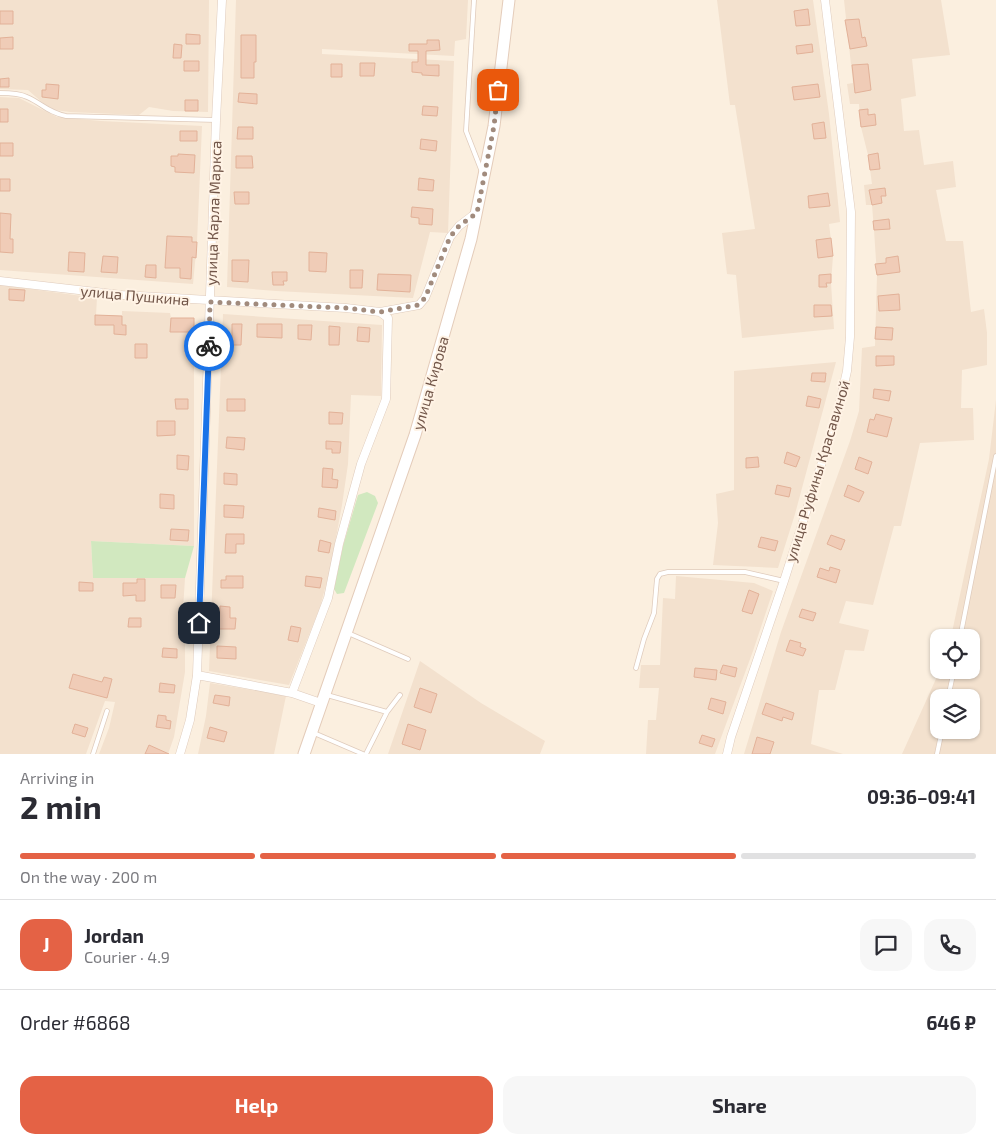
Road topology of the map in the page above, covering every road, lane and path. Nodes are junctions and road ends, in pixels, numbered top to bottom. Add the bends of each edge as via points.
1 (222, 0) edge
2 (474, 0) edge
3 (509, 0) edge
4 (825, 0) edge
5 (0, 92) edge
6 (216, 120) junction
7 (484, 179) junction
8 (477, 213) junction
9 (0, 280) edge
10 (210, 302) junction
11 (380, 312) junction
12 (996, 456) edge
13 (784, 580) junction
14 (962, 629) edge
15 (346, 632) junction
16 (408, 658) dead end
17 (636, 668) dead end
18 (197, 675) junction
19 (292, 693) junction
20 (400, 695) dead end
21 (323, 699) junction
22 (107, 711) dead end
23 (387, 712) junction
24 (312, 732) junction
25 (940, 739) edge
26 (93, 754) edge
27 (180, 754) edge
28 (304, 754) edge
29 (364, 754) edge
30 (727, 754) edge
31 (937, 754) edge

1 - 6 street, улица Карла Маркса
2 - 7 lane via 466,131
3 - 7 main road, улица Кирова via 494,126
4 - 13 street, улица Руфины Красавиной via 851,212 850,336 847,371 837,414
5 - 6 lane via 27,96 54,113 66,116
6 - 10 street, улица Карла Маркса
7 - 8 main road, улица Кирова
8 - 11 street via 450,237 425,298 418,305
8 - 15 main road, улица Кирова via 415,435
9 - 10 street, улица Пушкина
10 - 11 street, улица Пушкина
10 - 18 street, улица Карла Маркса
11 - 19 street via 388,318 386,399 362,464 339,544 328,598
12 - 14 lane
13 - 17 lane via 745,572 660,574 654,613
13 - 30 street, улица Руфины Красавиной
15 - 16 lane
15 - 21 main road, улица Кирова
18 - 19 street
18 - 27 street, улица Карла Маркса via 190,720
19 - 21 street
20 - 23 lane
21 - 23 lane
21 - 24 main road, улица Кирова
22 - 26 lane
23 - 29 lane
24 - 28 main road, улица Кирова
24 - 29 lane
25 - 31 lane

